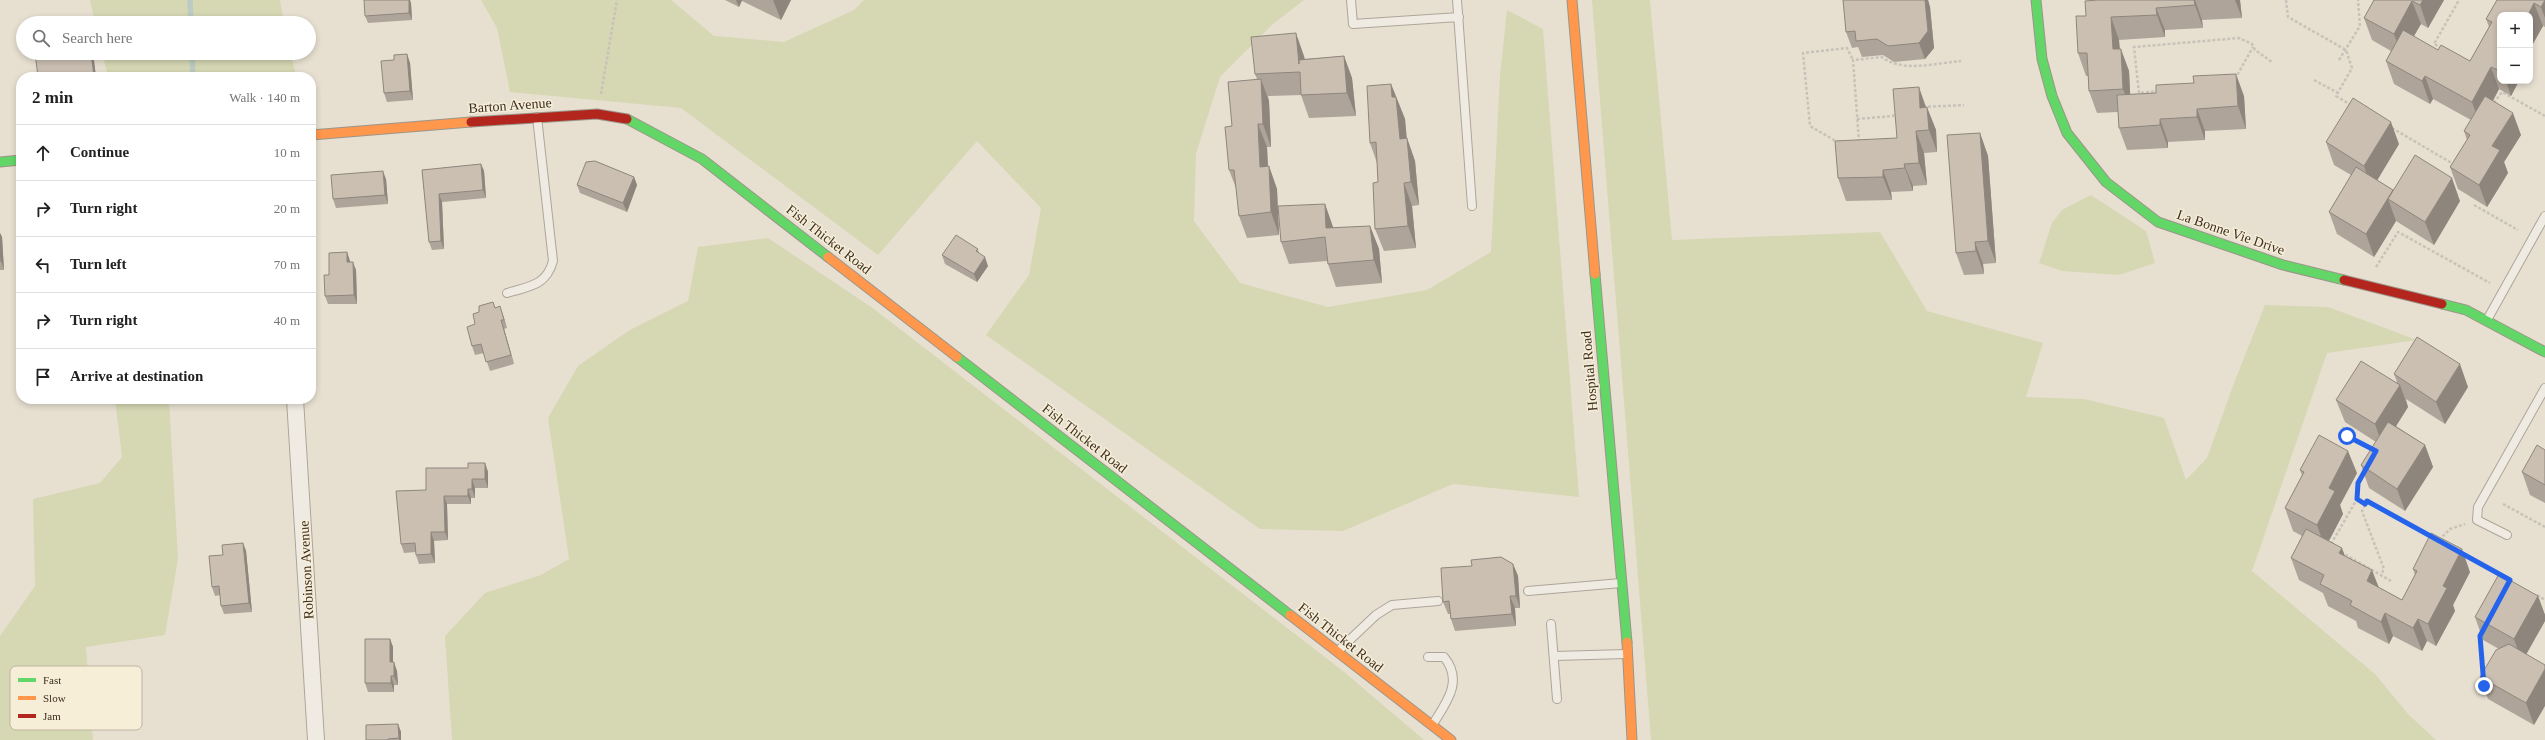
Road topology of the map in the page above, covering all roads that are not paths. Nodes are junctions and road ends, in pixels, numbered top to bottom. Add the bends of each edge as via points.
1 (1351, 0) edge
2 (1457, 0) edge
3 (1572, 0) edge
4 (2036, 0) edge
5 (1459, 17) junction
6 (537, 116) junction
7 (316, 135) edge
8 (702, 158) joint
9 (16, 160) edge
10 (0, 162) edge
11 (1472, 206) dead end
12 (2545, 216) edge
13 (507, 293) dead end
14 (2486, 321) junction
15 (2545, 352) edge
16 (2545, 388) edge
17 (295, 404) edge
18 (2507, 535) dead end
19 (1621, 583) junction
20 (1528, 591) dead end
21 (1438, 601) dead end
22 (1551, 624) dead end
23 (1337, 651) junction
24 (1628, 654) junction
25 (1554, 656) junction
26 (1428, 657) dead end
27 (1557, 698) dead end
28 (1432, 725) junction
29 (316, 740) edge
30 (1451, 740) edge
31 (1632, 740) edge

1 - 5 lane via 1353,24
2 - 5 lane
3 - 19 street, Hospital Road
4 - 14 street, La Bonne Vie Drive via 2042,58 2052,96 2067,133 2106,182 2158,222 2283,265 2466,310
5 - 11 lane
6 - 7 street, Barton Avenue
6 - 8 street, Barton Avenue via 597,114 631,120
6 - 13 lane via 553,261 540,283
8 - 23 street, Fish Thicket Road
9 - 10 street
12 - 14 lane
14 - 15 street, La Bonne Vie Drive
16 - 18 lane via 2478,507 2477,520
17 - 29 street, Robinson Avenue
19 - 20 lane
19 - 24 street, Hospital Road
21 - 23 lane via 1392,605 1376,615
22 - 25 lane
23 - 28 street, Fish Thicket Road
24 - 25 lane
24 - 31 street, Hospital Road
25 - 27 lane
26 - 28 lane via 1444,657 1451,666 1453,683 1451,695
28 - 30 street, Fish Thicket Road

